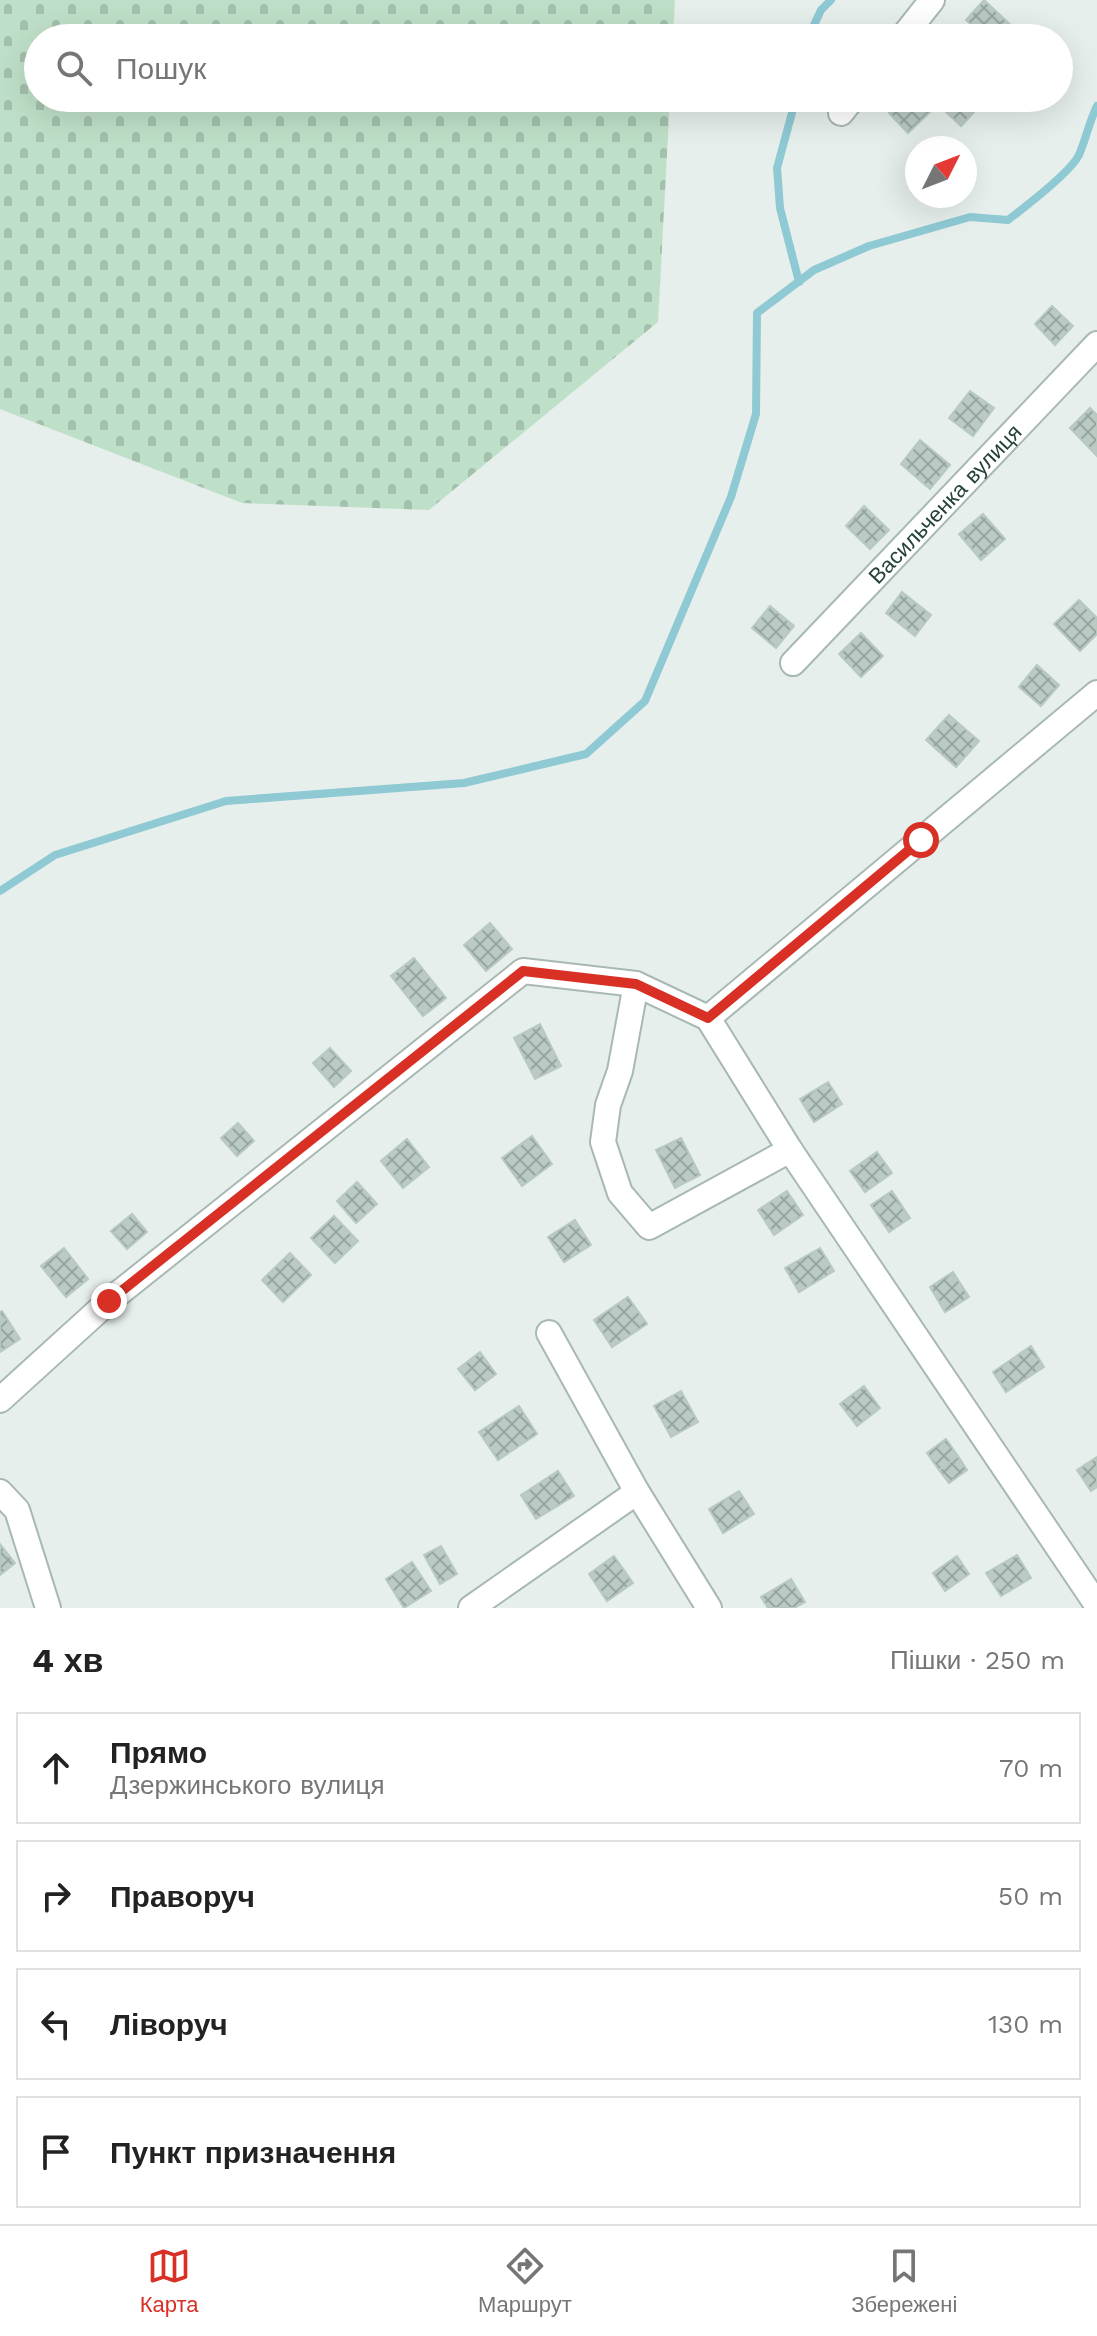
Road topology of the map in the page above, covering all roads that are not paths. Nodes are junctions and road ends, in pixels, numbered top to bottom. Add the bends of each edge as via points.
1 (932, 0) edge
2 (913, 24) edge
3 (1097, 344) edge
4 (793, 663) dead end
5 (1097, 693) edge
6 (636, 984) junction
7 (708, 1018) junction
8 (790, 1150) junction
9 (549, 1333) dead end
10 (0, 1400) edge
11 (0, 1492) edge
12 (637, 1492) junction
13 (1097, 1605) edge
14 (48, 1608) edge
15 (471, 1608) edge
16 (709, 1608) edge

1 - 2 street
3 - 4 street, Васильченка вулиця
5 - 7 street
6 - 7 street
6 - 8 street via 603,1142 620,1193 649,1227
6 - 10 street via 523,971 109,1301
7 - 8 street
8 - 13 street
9 - 12 street
11 - 14 street via 17,1510
12 - 15 street
12 - 16 street

